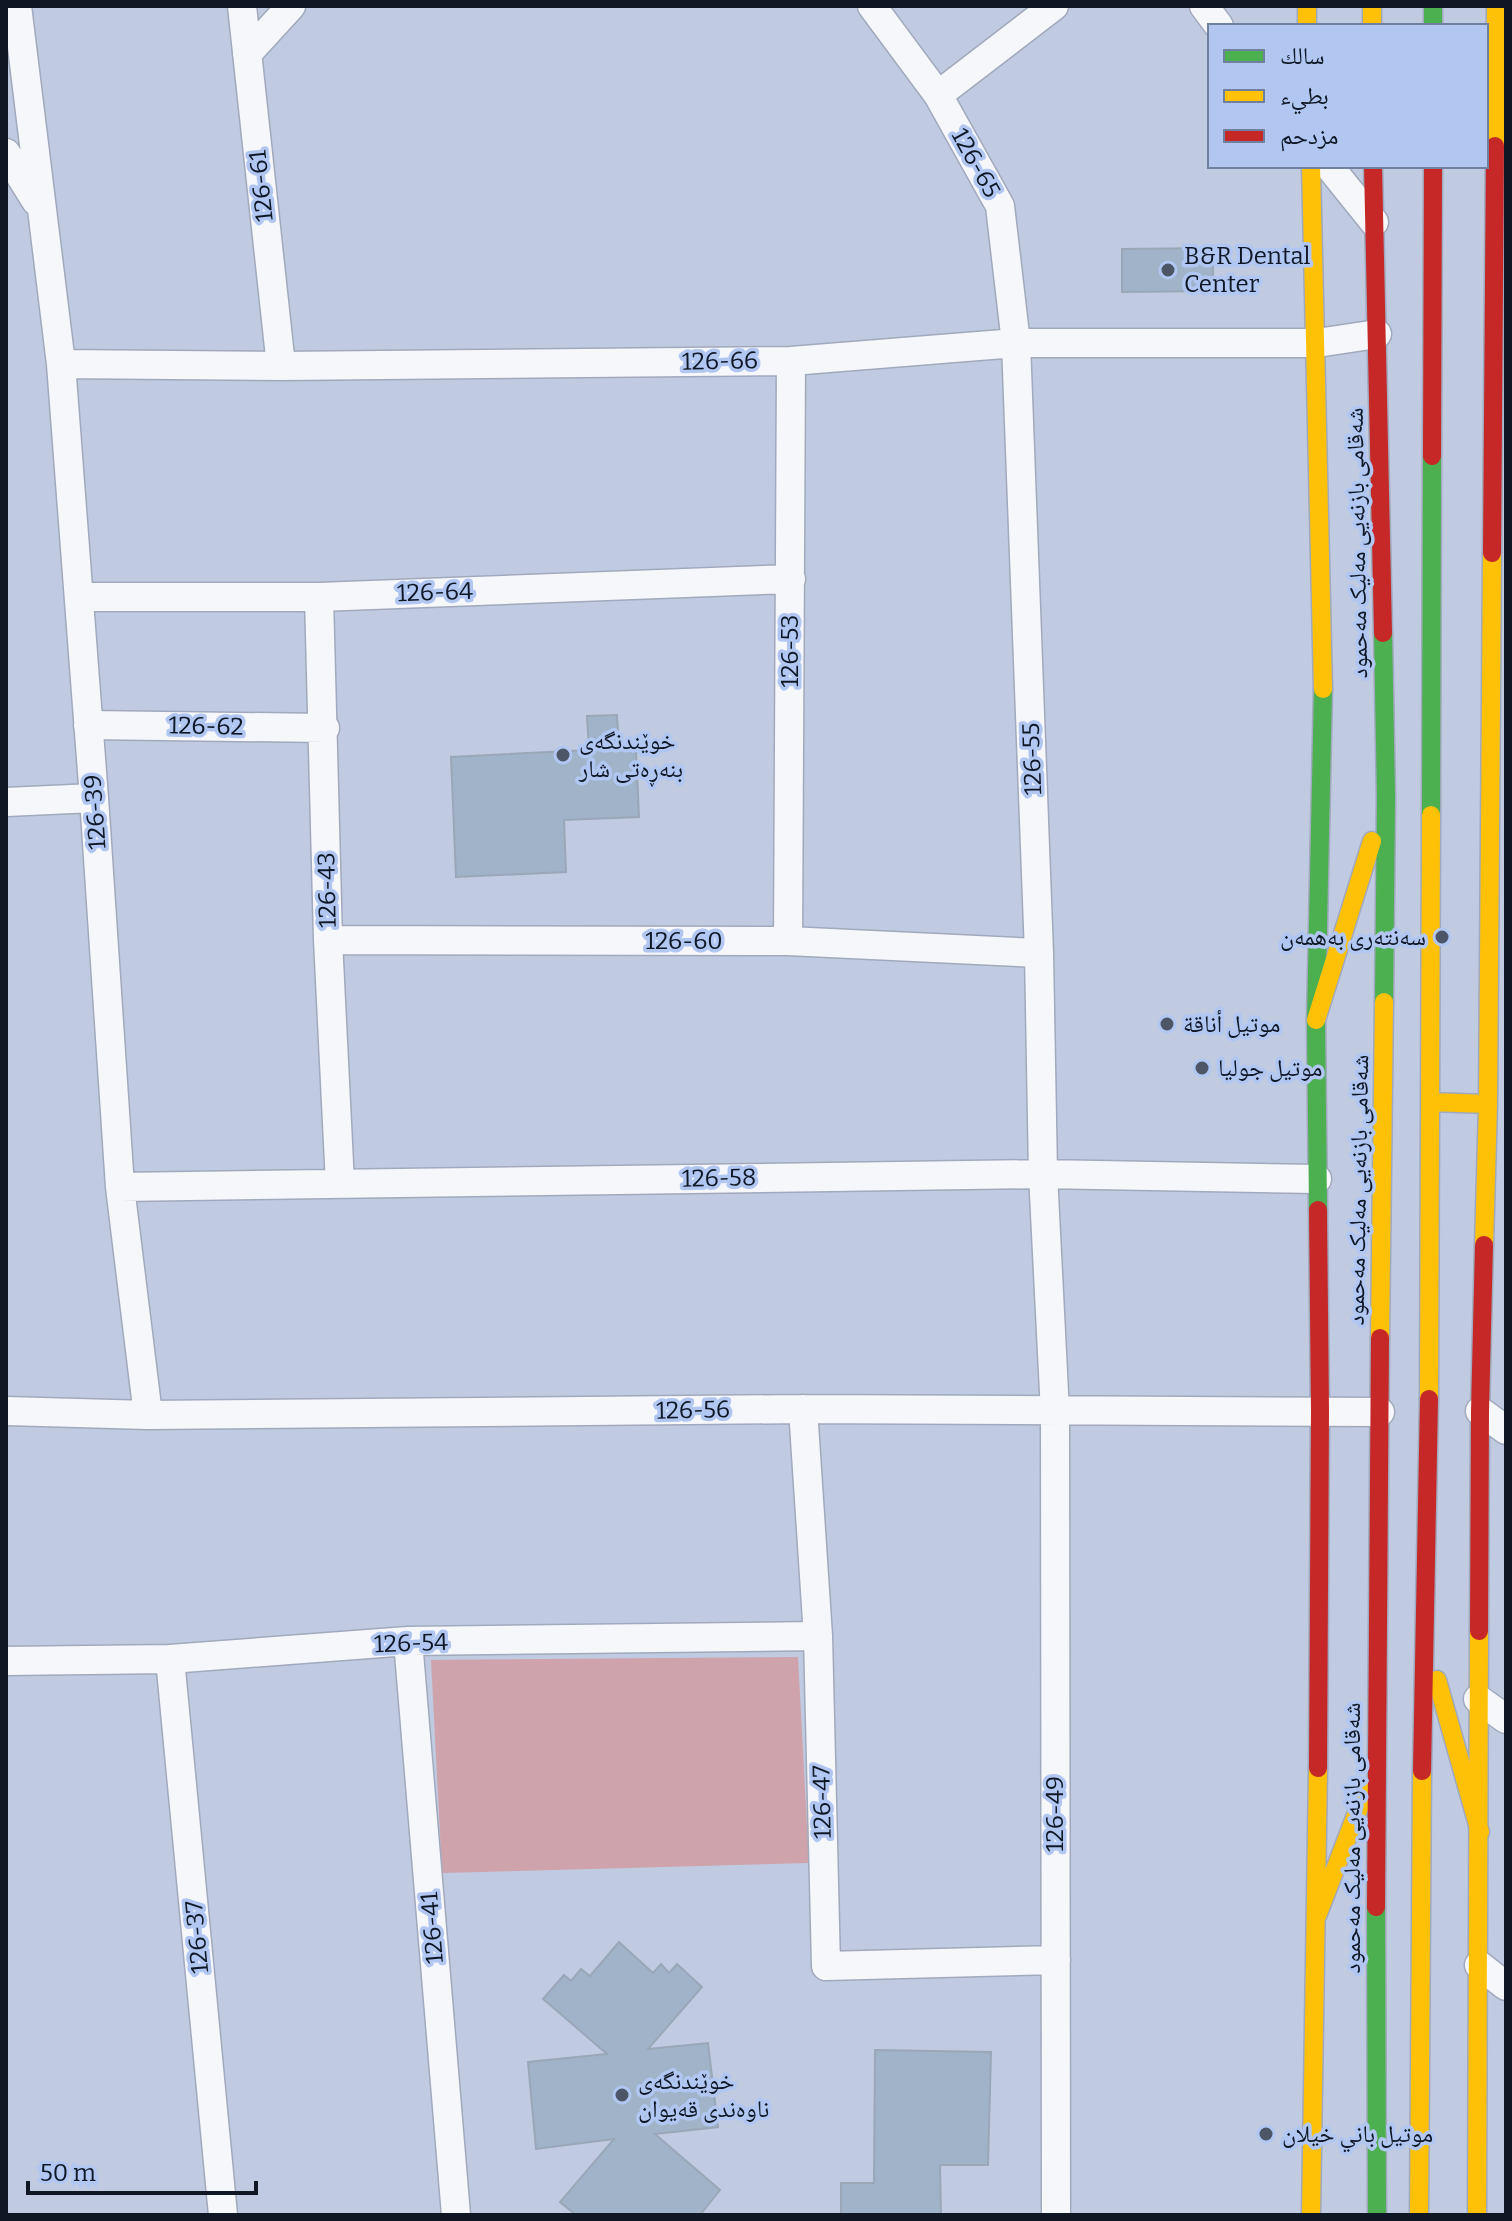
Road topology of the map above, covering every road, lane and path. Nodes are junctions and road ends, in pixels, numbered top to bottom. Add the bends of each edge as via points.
1 (17, 6) edge
2 (242, 6) edge
3 (291, 6) edge
4 (872, 6) edge
5 (1054, 6) edge
6 (1204, 6) edge
7 (1496, 6) edge
8 (1218, 24) edge
9 (247, 54) junction
10 (938, 95) junction
11 (6, 153) edge
12 (1311, 168) edge
13 (1331, 168) edge
14 (1373, 168) edge
15 (1433, 168) edge
16 (1499, 197) edge
17 (41, 209) junction
18 (1374, 222) junction
19 (1377, 334) junction
20 (1016, 343) junction
21 (1317, 343) junction
22 (791, 361) junction
23 (61, 364) junction
24 (281, 366) junction
25 (791, 579) junction
26 (79, 597) junction
27 (319, 597) junction
28 (88, 725) junction
29 (325, 728) junction
30 (1386, 797) junction
31 (94, 798) junction
32 (6, 802) edge
33 (328, 940) junction
34 (788, 941) junction
35 (1039, 953) junction
36 (1316, 1020) junction
37 (1431, 1102) junction
38 (1488, 1104) junction
39 (1043, 1174) junction
40 (1317, 1179) junction
41 (340, 1184) junction
42 (120, 1187) junction
43 (803, 1409) junction
44 (6, 1411) edge
45 (1320, 1411) junction
46 (1480, 1411) junction
47 (1055, 1412) junction
48 (1380, 1412) junction
49 (148, 1415) junction
50 (1506, 1430) edge
51 (1423, 1631) junction
52 (818, 1636) junction
53 (408, 1641) junction
54 (170, 1659) junction
55 (6, 1661) edge
56 (1478, 1699) junction
57 (1506, 1719) edge
58 (1375, 1767) junction
59 (1480, 1832) junction
60 (1317, 1916) junction
61 (1056, 1960) junction
62 (1479, 1965) junction
63 (1506, 1986) edge
64 (223, 2215) edge
65 (456, 2215) edge
66 (1056, 2215) edge
67 (1311, 2215) edge
68 (1377, 2215) edge
69 (1419, 2215) edge
70 (1477, 2215) edge

1 - 17 street, 126-39
2 - 9 street, 126-61
3 - 9 street
4 - 10 street, 126-65
5 - 10 street
6 - 8 street
7 - 16 main road
9 - 24 street, 126-61
10 - 20 street, 126-65 via 1000,206
11 - 17 street
12 - 21 main road
13 - 18 street
14 - 18 main road, شەقامی بازنەیی مەلیک مەحمود
15 - 37 main road
16 - 38 main road
17 - 23 street, 126-39
18 - 19 main road, شەقامی بازنەیی مەلیک مەحمود
19 - 21 street, 126-66
19 - 30 main road, شەقامی بازنەیی مەلیک مەحمود
20 - 21 street, 126-66
20 - 22 street, 126-66
20 - 35 street, 126-55
21 - 36 main road via 1323,679
22 - 24 street, 126-66
22 - 25 street, 126-53
23 - 24 street, 126-66
23 - 26 street, 126-39
25 - 27 street, 126-64
25 - 34 street, 126-53
26 - 27 street, 126-64
26 - 28 street, 126-39
27 - 29 street, 126-43
28 - 29 street, 126-62
28 - 31 street, 126-39
29 - 33 street, 126-43
30 - 36 main road
30 - 48 main road, شەقامی بازنەیی مەلیک مەحمود
31 - 32 street
31 - 42 street, 126-39
33 - 34 street, 126-60
33 - 41 street, 126-43
34 - 35 street, 126-60
35 - 39 street, 126-55
36 - 40 main road
37 - 38 main road
37 - 51 main road
38 - 46 main road
39 - 40 street, 126-58
39 - 41 street, 126-58
39 - 47 street, 126-49
40 - 45 main road
41 - 42 street, 126-58
42 - 49 street, 126-39
43 - 47 street, 126-56
43 - 49 street, 126-56
43 - 52 street, 126-47
44 - 49 street, 126-56
45 - 47 street, 126-56
45 - 48 street, 126-56
45 - 60 main road
46 - 50 street
46 - 56 main road
47 - 61 street, 126-49
48 - 58 main road, شەقامی بازنەیی مەلیک مەحمود
51 - 59 main road
51 - 69 main road
52 - 53 street, 126-54
52 - 61 street, 126-47 via 826,1966
53 - 54 street, 126-54
53 - 65 street, 126-41
54 - 55 street, 126-54
54 - 64 street, 126-37
56 - 57 street
56 - 59 main road
58 - 60 main road
58 - 68 main road, شەقامی بازنەیی مەلیک مەحمود
59 - 62 main road
60 - 67 main road
61 - 66 street, 126-49
62 - 63 street
62 - 70 main road

